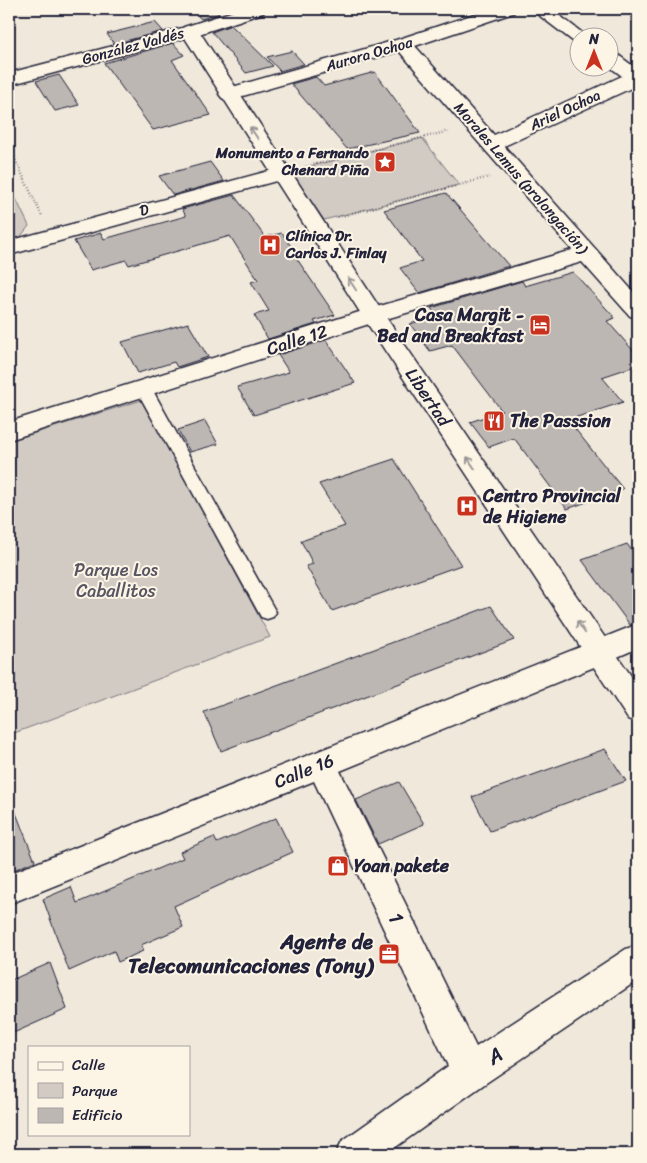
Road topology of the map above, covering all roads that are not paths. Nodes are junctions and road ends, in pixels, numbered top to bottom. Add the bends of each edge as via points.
1 (257, 9) edge
2 (507, 9) edge
3 (540, 9) edge
4 (190, 30) junction
5 (570, 31) edge
6 (403, 44) junction
7 (620, 65) edge
8 (638, 78) edge
9 (9, 79) edge
10 (229, 94) junction
11 (491, 144) junction
12 (280, 174) junction
13 (9, 248) edge
14 (587, 254) junction
15 (637, 308) edge
16 (373, 315) junction
17 (144, 389) junction
18 (9, 431) edge
19 (267, 612) dead end
20 (638, 635) edge
21 (599, 653) junction
22 (638, 710) edge
23 (321, 764) junction
24 (9, 889) edge
25 (638, 961) edge
26 (470, 1072) junction
27 (355, 1154) edge

1 - 4 street, González Valdés
2 - 6 street, Aurora Ochoa
3 - 5 street
4 - 9 street, González Valdés
4 - 10 street, Libertad
6 - 10 street, Aurora Ochoa
6 - 11 street, Morales Lemus (prolongación)
7 - 8 street
8 - 11 street, Ariel Ochoa
12 -> 10 street, Libertad
11 - 14 street, Morales Lemus (prolongación)
12 - 13 street, D
16 -> 12 street, Libertad
14 - 15 street, Morales Lemus (prolongación)
14 - 16 street, Calle 12
16 - 17 street, Calle 12
21 -> 16 street, Libertad
17 - 18 street, Calle 12
17 - 19 lane
20 - 21 street, Calle 16
21 - 22 street, Libertad
21 - 23 street, Calle 16
23 - 24 street, Calle 16
23 - 26 street, 1
25 - 26 street, A
26 - 27 street, A

